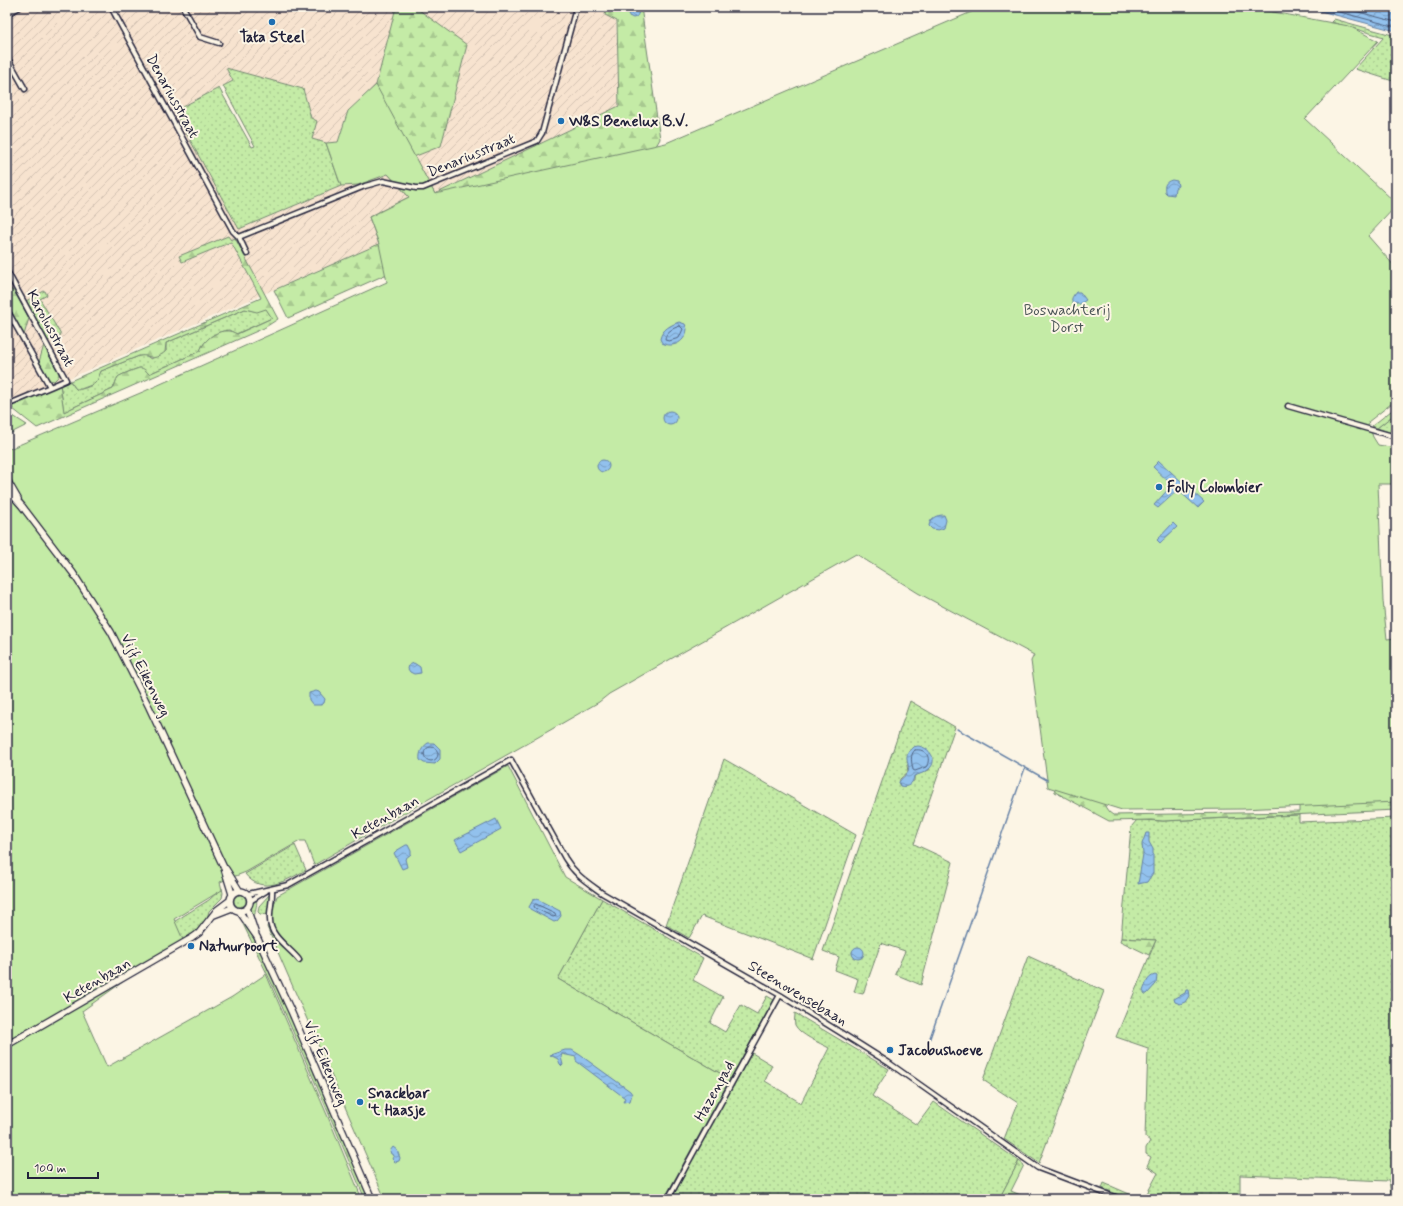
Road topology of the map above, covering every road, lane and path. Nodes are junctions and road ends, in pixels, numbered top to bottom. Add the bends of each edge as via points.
1 (20, 7) edge
2 (111, 7) edge
3 (183, 7) edge
4 (576, 8) edge
5 (7, 14) edge
6 (219, 43) dead end
7 (7, 57) edge
8 (24, 89) dead end
9 (239, 237) junction
10 (247, 254) dead end
11 (7, 272) edge
12 (7, 310) edge
13 (50, 387) junction
14 (7, 405) edge
15 (1288, 406) dead end
16 (1396, 437) edge
17 (7, 480) edge
18 (7, 489) edge
19 (22, 506) junction
20 (511, 760) joint
21 (224, 868) junction
22 (239, 890) junction
23 (270, 890) junction
24 (232, 894) junction
25 (248, 894) junction
26 (229, 901) junction
27 (250, 901) junction
28 (232, 908) junction
29 (247, 908) junction
30 (240, 911) junction
31 (213, 915) junction
32 (257, 938) junction
33 (299, 960) dead end
34 (780, 995) junction
35 (7, 1045) edge
36 (372, 1199) edge
37 (668, 1199) edge
38 (1120, 1199) edge

1 - 5 street
2 - 9 street, Denariusstraat via 233,232
3 - 6 street via 200,37
4 - 9 street, Denariusstraat via 542,133 537,141 423,188 383,181 365,186
7 - 8 street
9 - 10 street, Denariusstraat
11 - 13 street, Karolusstraat via 66,380
12 - 13 street, Karolusstraat
13 - 14 street, Karolusstraat
15 - 16 street
17 - 19 main road, Vijf Eikenweg
18 - 19 main road, Vijf Eikenweg
19 - 21 main road, Vijf Eikenweg via 73,573 111,632
20 - 23 street, Ketenbaan via 288,884
20 - 34 street, Steenovensebaan via 571,868 580,877 602,893
21 - 22 main road, Vijf Eikenweg
21 - 24 main road, Vijf Eikenweg
22 - 24 main road
22 - 25 main road
23 - 25 street, Ketenbaan
23 - 27 street, Ketenbaan
23 - 33 street via 273,900 271,926 281,942
24 - 26 main road
25 - 27 main road
26 - 28 main road
26 - 31 main road, Ketenbaan
27 - 29 main road
28 - 30 main road
28 - 31 main road
29 - 30 main road
29 - 32 main road, Vijf Eikenweg
30 - 32 main road, Vijf Eikenweg
31 - 35 main road, Ketenbaan via 192,938
32 - 36 main road, Vijf Eikenweg
34 - 37 street, Hazenpad
34 - 38 street, Steenovensebaan via 889,1063 1038,1168

